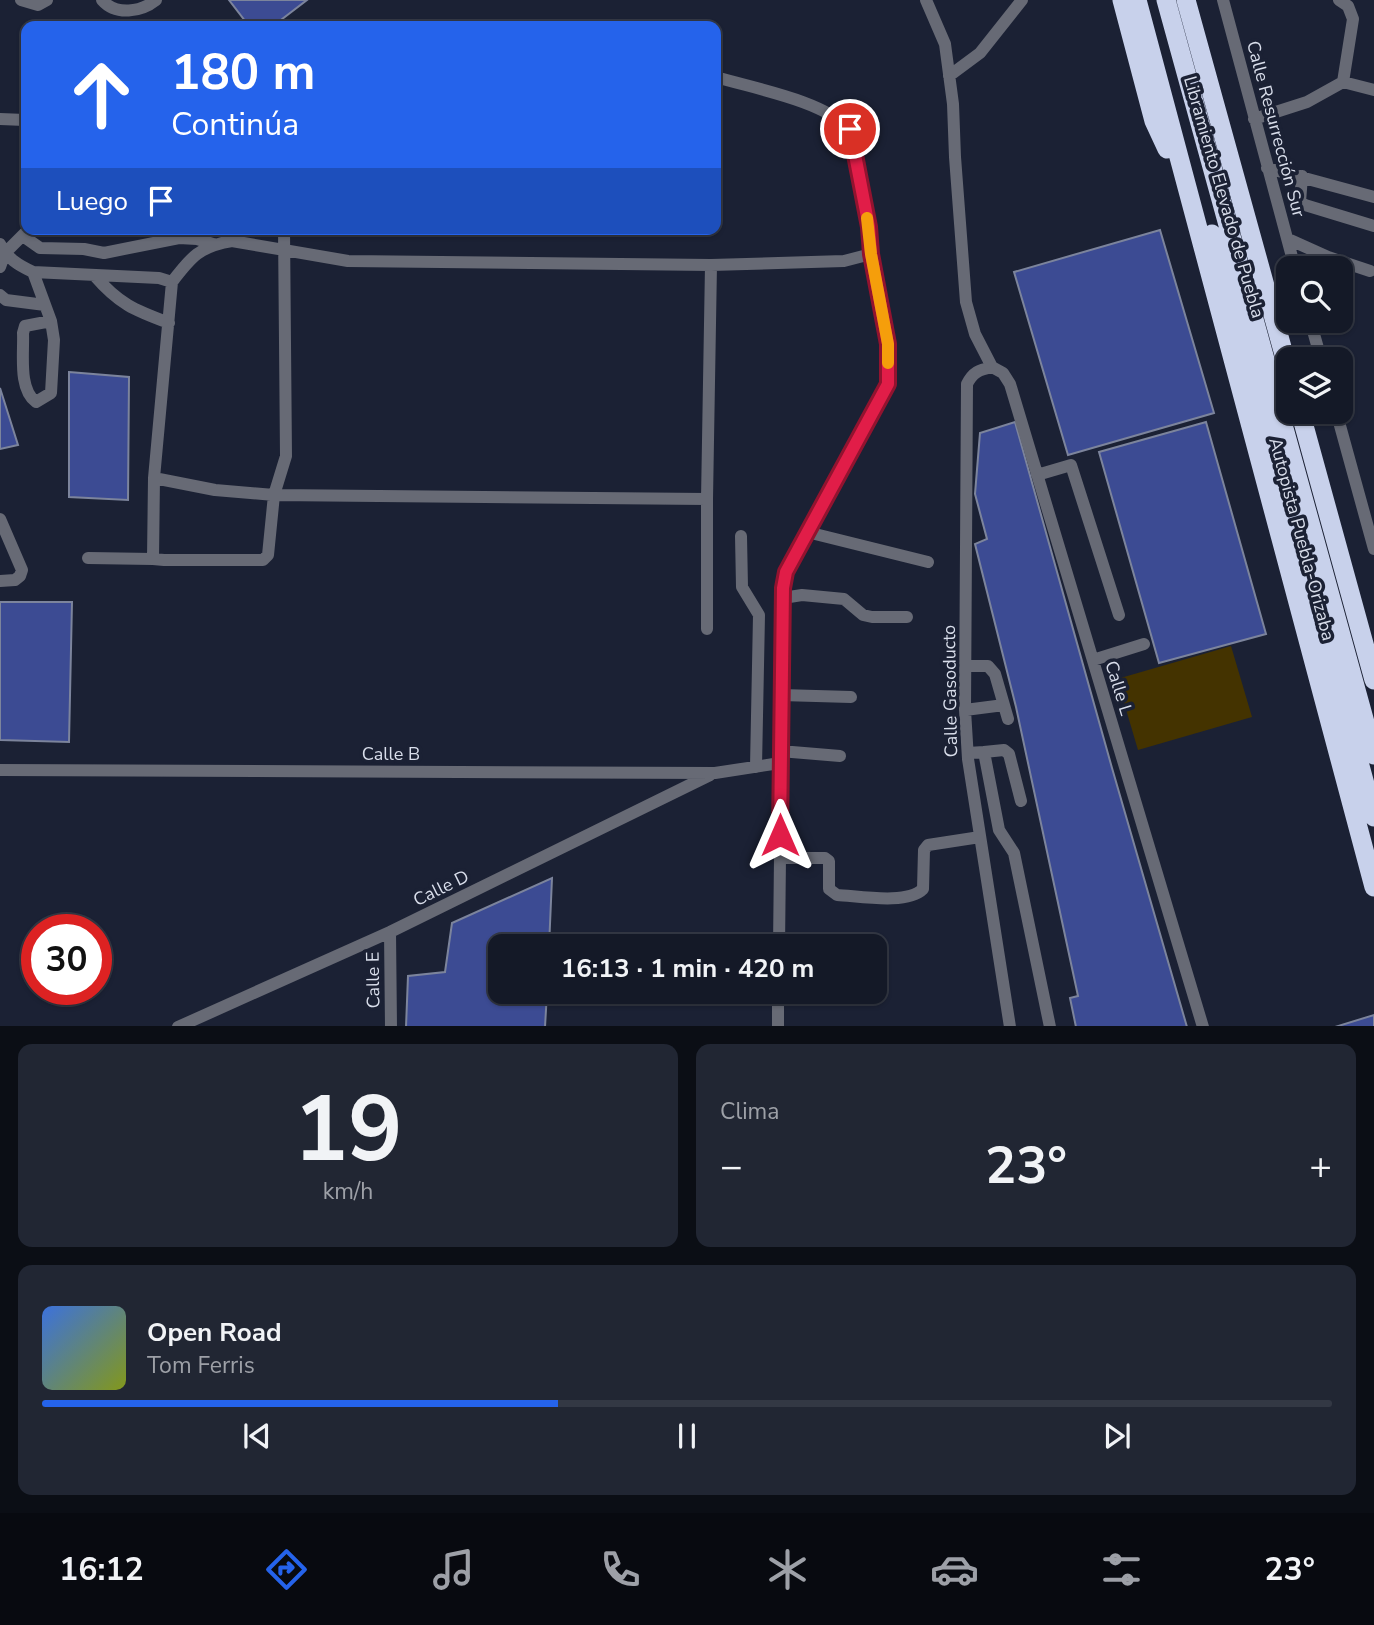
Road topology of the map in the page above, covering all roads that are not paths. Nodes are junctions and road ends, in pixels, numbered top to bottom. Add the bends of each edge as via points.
1 (21, 0) edge
2 (47, 0) edge
3 (102, 0) edge
4 (156, 0) edge
5 (926, 0) edge
6 (1022, 0) edge
7 (1122, 0) edge
8 (1137, 0) edge
9 (1147, 0) edge
10 (1166, 0) edge
11 (1186, 0) edge
12 (1223, 0) edge
13 (1339, 0) edge
14 (949, 76) junction
15 (721, 79) edge
16 (1343, 82) junction
17 (1374, 90) edge
18 (0, 119) edge
19 (1254, 119) junction
20 (21, 120) edge
21 (1179, 164) junction
22 (1267, 168) junction
23 (1302, 176) junction
24 (1374, 197) edge
25 (1374, 226) edge
26 (22, 235) edge
27 (29, 235) edge
28 (175, 235) edge
29 (183, 235) edge
30 (284, 235) edge
31 (1287, 239) junction
32 (213, 244) junction
33 (2, 248) edge
34 (285, 249) junction
35 (871, 254) junction
36 (1292, 256) edge
37 (711, 265) junction
38 (0, 267) edge
39 (1370, 271) dead end
40 (33, 272) junction
41 (94, 275) junction
42 (172, 282) junction
43 (0, 295) edge
44 (45, 305) junction
45 (51, 321) junction
46 (169, 323) junction
47 (1282, 347) edge
48 (992, 367) junction
49 (1270, 403) junction
50 (1304, 424) edge
51 (1340, 424) edge
52 (1037, 475) junction
53 (154, 478) junction
54 (274, 495) junction
55 (706, 499) junction
56 (0, 519) edge
57 (1371, 530) edge
58 (807, 532) junction
59 (741, 536) dead end
60 (1374, 549) edge
61 (88, 558) dead end
62 (153, 559) junction
63 (928, 562) dead end
64 (0, 581) edge
65 (783, 598) junction
66 (1119, 615) dead end
67 (906, 617) dead end
68 (707, 629) dead end
69 (1144, 644) dead end
70 (1093, 660) junction
71 (965, 666) junction
72 (1374, 680) edge
73 (781, 695) junction
74 (851, 697) dead end
75 (1004, 705) junction
76 (965, 710) junction
77 (1008, 719) dead end
78 (968, 752) junction
79 (984, 752) junction
80 (1374, 755) edge
81 (839, 756) dead end
82 (780, 757) junction
83 (755, 766) junction
84 (0, 770) edge
85 (715, 773) junction
86 (1021, 801) dead end
87 (1374, 817) edge
88 (980, 837) junction
89 (780, 858) junction
90 (1374, 887) edge
91 (390, 932) junction
92 (779, 934) edge
93 (778, 1004) edge
94 (180, 1026) edge
95 (391, 1026) edge
96 (778, 1026) edge
97 (1010, 1026) edge
98 (1050, 1026) edge
99 (1203, 1026) edge

1 - 2 street via 38,5
3 - 4 street via 128,11
5 - 14 street, Calle L via 945,44
6 - 14 street via 980,53
7 - 21 highway via 1154,121
8 - 21 highway, Autopista Puebla-Orizaba
9 - 49 highway, Libramiento Elevado de Puebla
10 - 49 highway, Libramiento Elevado de Puebla
11 - 47 highway
12 - 19 street, Calle Resurrección Sur
13 - 16 street via 1348,6 1353,19
14 - 48 street, Calle L via 963,283 975,334
15 - 35 street via 819,108 850,129
16 - 17 street
16 - 19 street via 1307,103
18 - 20 street
19 - 22 street, Calle Resurrección Sur
21 - 90 highway, Autopista Puebla-Orizaba
22 - 23 street
22 - 31 street, Calle Resurrección Sur
23 - 24 street
23 - 25 street via 1300,202
26 - 33 street
27 - 28 street via 40,248 104,253
29 - 32 street
30 - 34 street
31 - 36 street, Calle Resurrección Sur
31 - 39 street
32 - 34 street via 232,241
32 - 42 street via 191,256
33 - 38 street
33 - 40 street via 15,264
34 - 37 street via 348,261
34 - 54 street via 286,456
35 - 37 street via 844,261
35 - 58 street via 888,344 888,384
37 - 55 street
40 - 41 street
40 - 44 street
41 - 42 street
41 - 46 street via 130,308
42 - 46 street
43 - 44 street via 6,300
44 - 45 street
45 - 45 street via 51,393 36,402 25,385 23,332 25,326
46 - 53 street
48 - 52 street, Calle L via 1010,384
48 - 71 street, Calle Gasoducto via 971,375 967,384
49 - 80 highway
49 - 87 highway
50 - 72 highway, Autopista Puebla-Orizaba
51 - 57 street
52 - 66 street via 1071,465
52 - 70 street, Calle L
53 - 54 street
53 - 62 street
54 - 55 street
54 - 62 street via 268,555 263,560
55 - 68 street
56 - 64 street via 22,570 15,580
57 - 60 street
58 - 63 street
58 - 65 street via 786,572
59 - 83 street via 742,587 759,615
61 - 62 street
65 - 67 street via 844,599 863,615
65 - 73 street
69 - 70 street
70 - 99 street, Calle L
71 - 75 street via 988,666
71 - 76 street, Calle Gasoducto
73 - 74 street
73 - 82 street
75 - 76 street
75 - 77 street
76 - 78 street, Calle Gasoducto
78 - 79 street
78 - 88 street, Calle Gasoducto
79 - 86 street via 1004,750 1009,754
79 - 98 street via 999,830 1014,853
81 - 82 street, Calle B
82 - 83 street, Calle B
82 - 89 street
83 - 85 street, Calle B
84 - 85 street, Calle B
85 - 91 street, Calle D
88 - 89 street via 928,845 923,889 900,898 837,895 829,889 829,861 825,858
88 - 97 street, Calle Gasoducto
89 - 92 street
91 - 94 street, Calle D
91 - 95 street, Calle E
93 - 96 street

